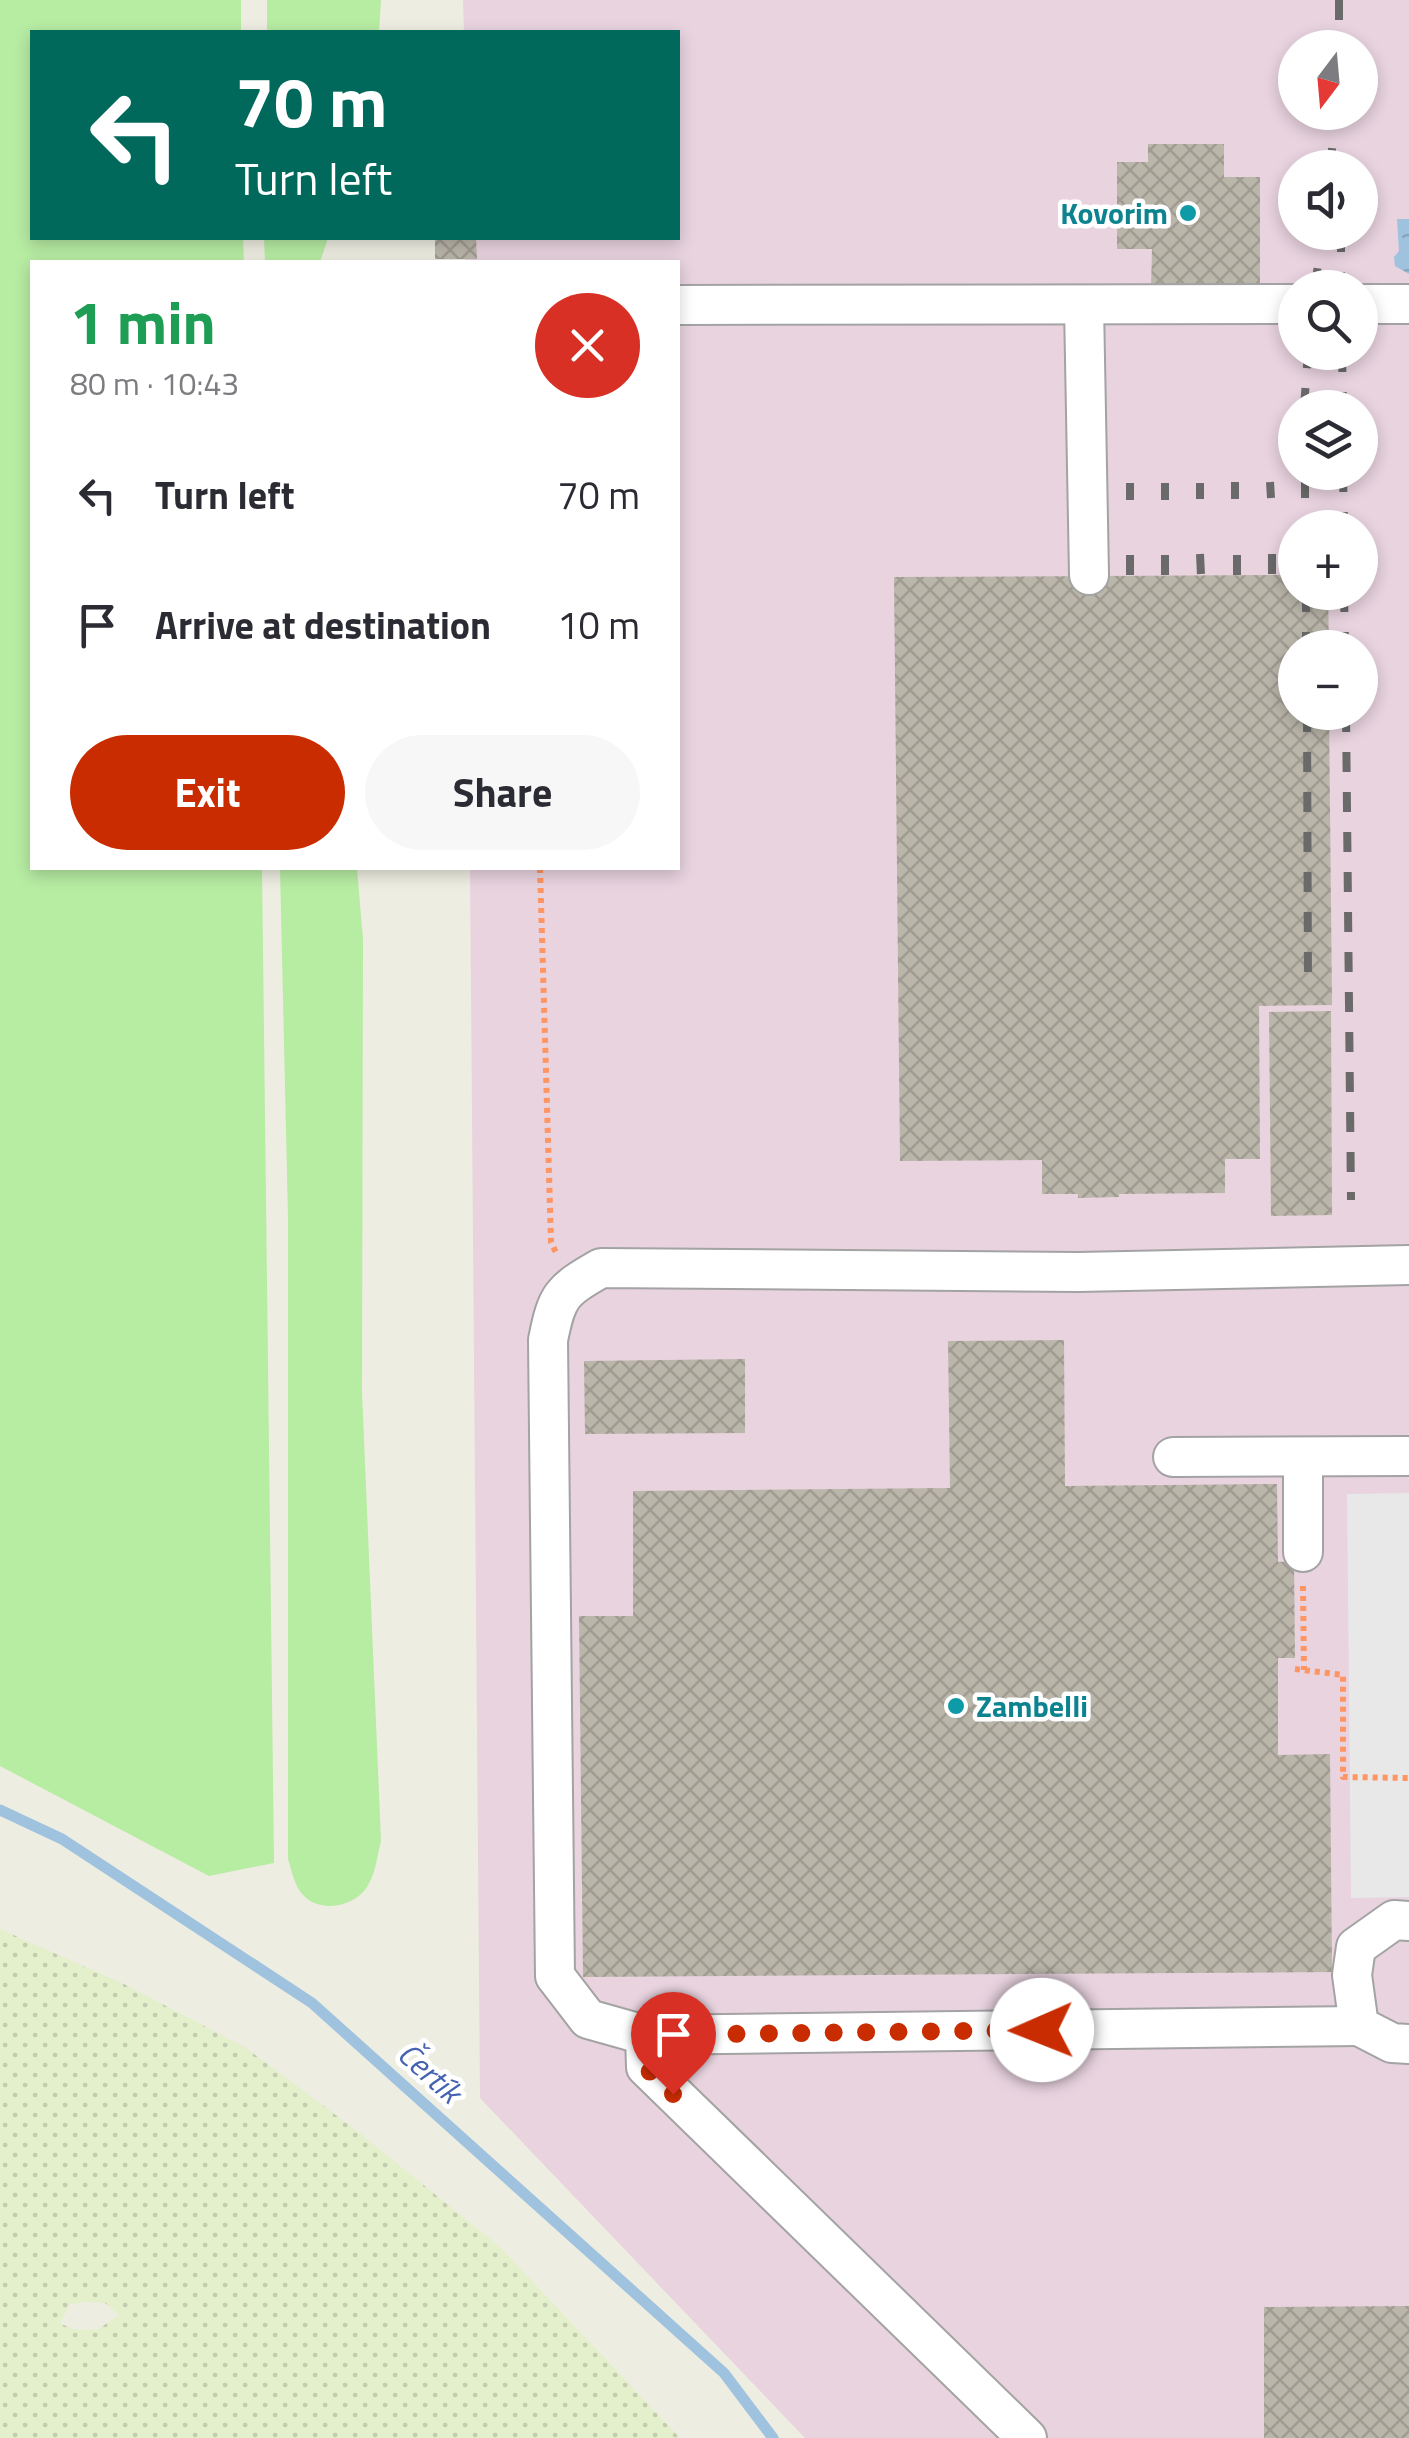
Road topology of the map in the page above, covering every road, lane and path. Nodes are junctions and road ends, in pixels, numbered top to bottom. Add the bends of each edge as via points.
1 (1278, 304) edge
2 (1378, 304) edge
3 (1409, 304) edge
4 (680, 305) edge
5 (1084, 305) junction
6 (1089, 575) dead end
7 (540, 870) edge
8 (1409, 1265) edge
9 (572, 1285) junction
10 (1409, 1456) edge
11 (1172, 1457) dead end
12 (1303, 1458) junction
13 (1303, 1552) joint
14 (1409, 1778) edge
15 (1409, 1922) edge
16 (1359, 2026) junction
17 (645, 2035) junction
18 (1409, 2044) edge
19 (1027, 2438) edge

1 - 5 lane
2 - 3 lane
4 - 5 lane
5 - 6 lane
7 - 9 path via 551,1242
8 - 9 lane via 1078,1272 601,1268
9 - 17 lane via 556,1304 548,1340 556,1976 588,2019
10 - 12 lane
11 - 12 lane
12 - 13 lane
13 - 14 path via 1299,1669 1343,1674 1342,1777
15 - 16 lane via 1394,1920 1356,1947 1352,1975
16 - 17 lane
16 - 18 lane
17 - 19 lane via 646,2068

